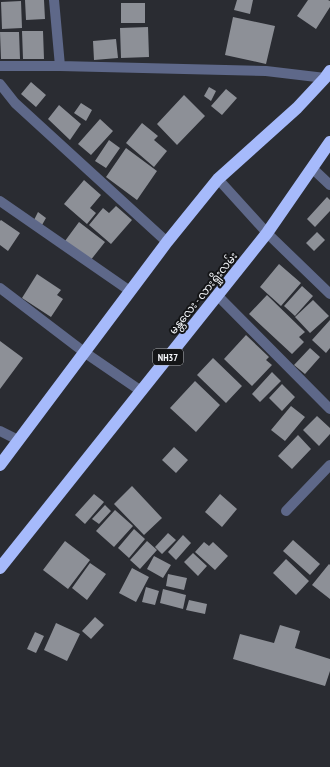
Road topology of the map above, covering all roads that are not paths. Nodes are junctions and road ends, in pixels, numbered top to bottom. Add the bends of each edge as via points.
1 (54, 0) edge
2 (0, 66) edge
3 (60, 66) junction
4 (328, 74) edge
5 (0, 84) edge
6 (330, 142) edge
7 (312, 168) junction
8 (218, 178) junction
9 (330, 185) edge
10 (0, 201) edge
11 (267, 233) junction
12 (167, 242) junction
13 (0, 288) edge
14 (130, 291) junction
15 (330, 294) edge
16 (217, 295) junction
17 (84, 352) junction
18 (141, 392) junction
19 (330, 410) edge
20 (0, 431) edge
21 (18, 440) junction
22 (0, 465) edge
23 (330, 465) edge
24 (286, 511) dead end
25 (0, 568) edge

1 - 3 street
2 - 3 street
3 - 4 street
4 - 8 highway via 297,108
5 - 12 street via 15,103
6 - 7 highway, မန္တလေး - လားရှိုးလမ်း / NH37
7 - 9 street
7 - 11 highway, မန္တလေး - လားရှိုးလမ်း / NH37
8 - 11 street
8 - 12 highway
10 - 14 street
11 - 15 street
11 - 16 highway, မန္တလေး - လားရှိုးလမ်း / NH37
12 - 14 highway
13 - 17 street
14 - 17 highway
16 - 18 highway, မန္တလေး - လားရှိုးလမ်း / NH37
16 - 19 street
17 - 18 street
17 - 21 highway
18 - 25 highway, မန္တလေး - လားရှိုးလမ်း / NH37
20 - 21 street
21 - 22 highway
23 - 24 street

